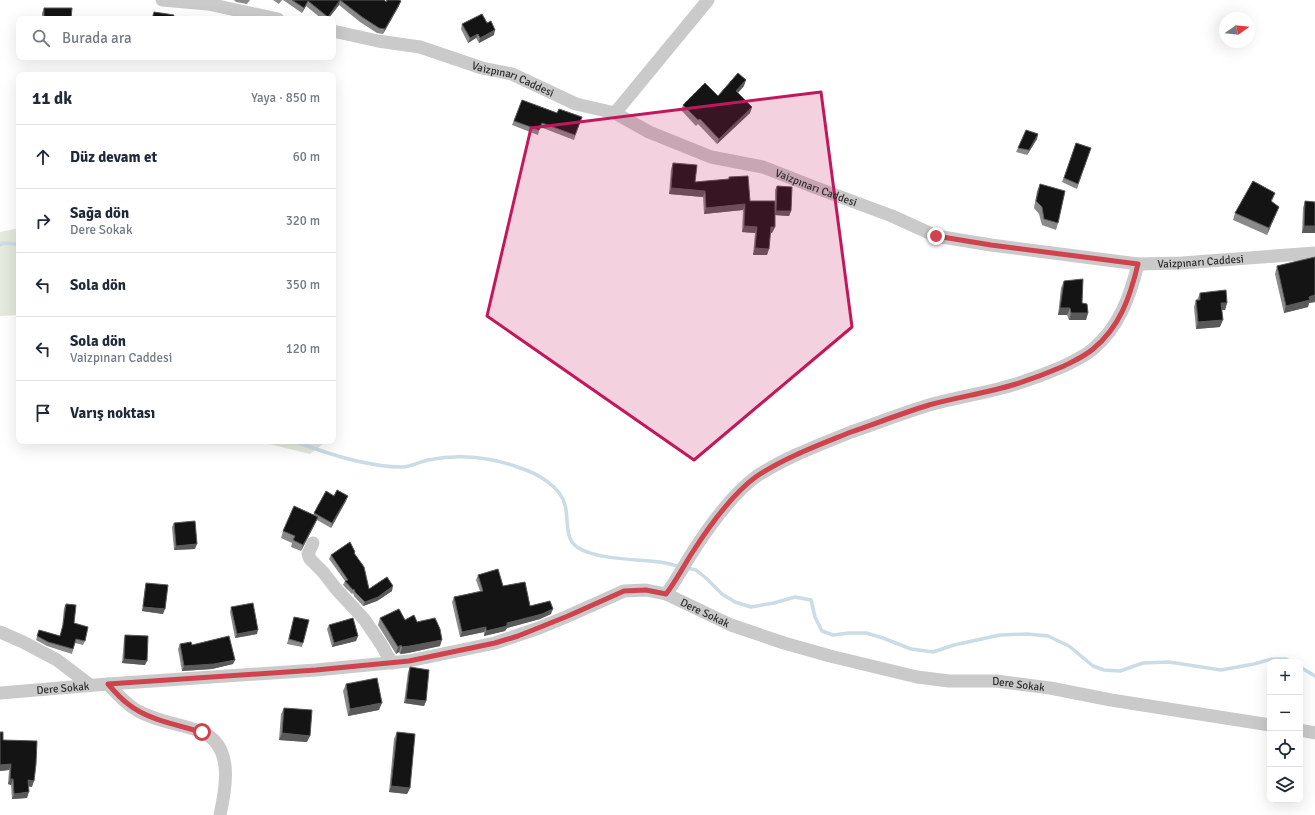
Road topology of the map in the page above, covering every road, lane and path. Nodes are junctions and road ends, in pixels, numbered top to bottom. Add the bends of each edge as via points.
1 (162, 0) edge
2 (708, 0) edge
3 (264, 16) edge
4 (336, 32) edge
5 (615, 113) junction
6 (1315, 253) edge
7 (1138, 264) junction
8 (313, 544) dead end
9 (666, 594) junction
10 (0, 632) edge
11 (392, 663) junction
12 (108, 684) junction
13 (90, 685) junction
14 (0, 693) edge
15 (1267, 725) edge
16 (1303, 731) edge
17 (1315, 733) edge
18 (220, 815) edge

1 - 3 street via 208,4
2 - 5 street
4 - 5 street, Vaizpınarı Caddesi via 420,48 482,68 512,74 576,104
5 - 7 street, Vaizpınarı Caddesi via 649,132 711,157 763,167 892,216 936,236
6 - 7 street, Vaizpınarı Caddesi
7 - 9 street via 1118,322 1092,351 1015,385 930,405 896,416 797,454 756,477 715,519
8 - 11 street via 308,554 310,559 364,619
9 - 11 street, Dere Sokak via 646,590 624,591 561,619 495,643
9 - 15 street, Dere Sokak via 731,625 784,643 917,677 1050,688
10 - 13 street via 57,660
11 - 12 street, Dere Sokak
12 - 13 street, Dere Sokak
12 - 18 street via 138,711 210,736 223,755 226,766
13 - 14 street, Dere Sokak
16 - 17 street

